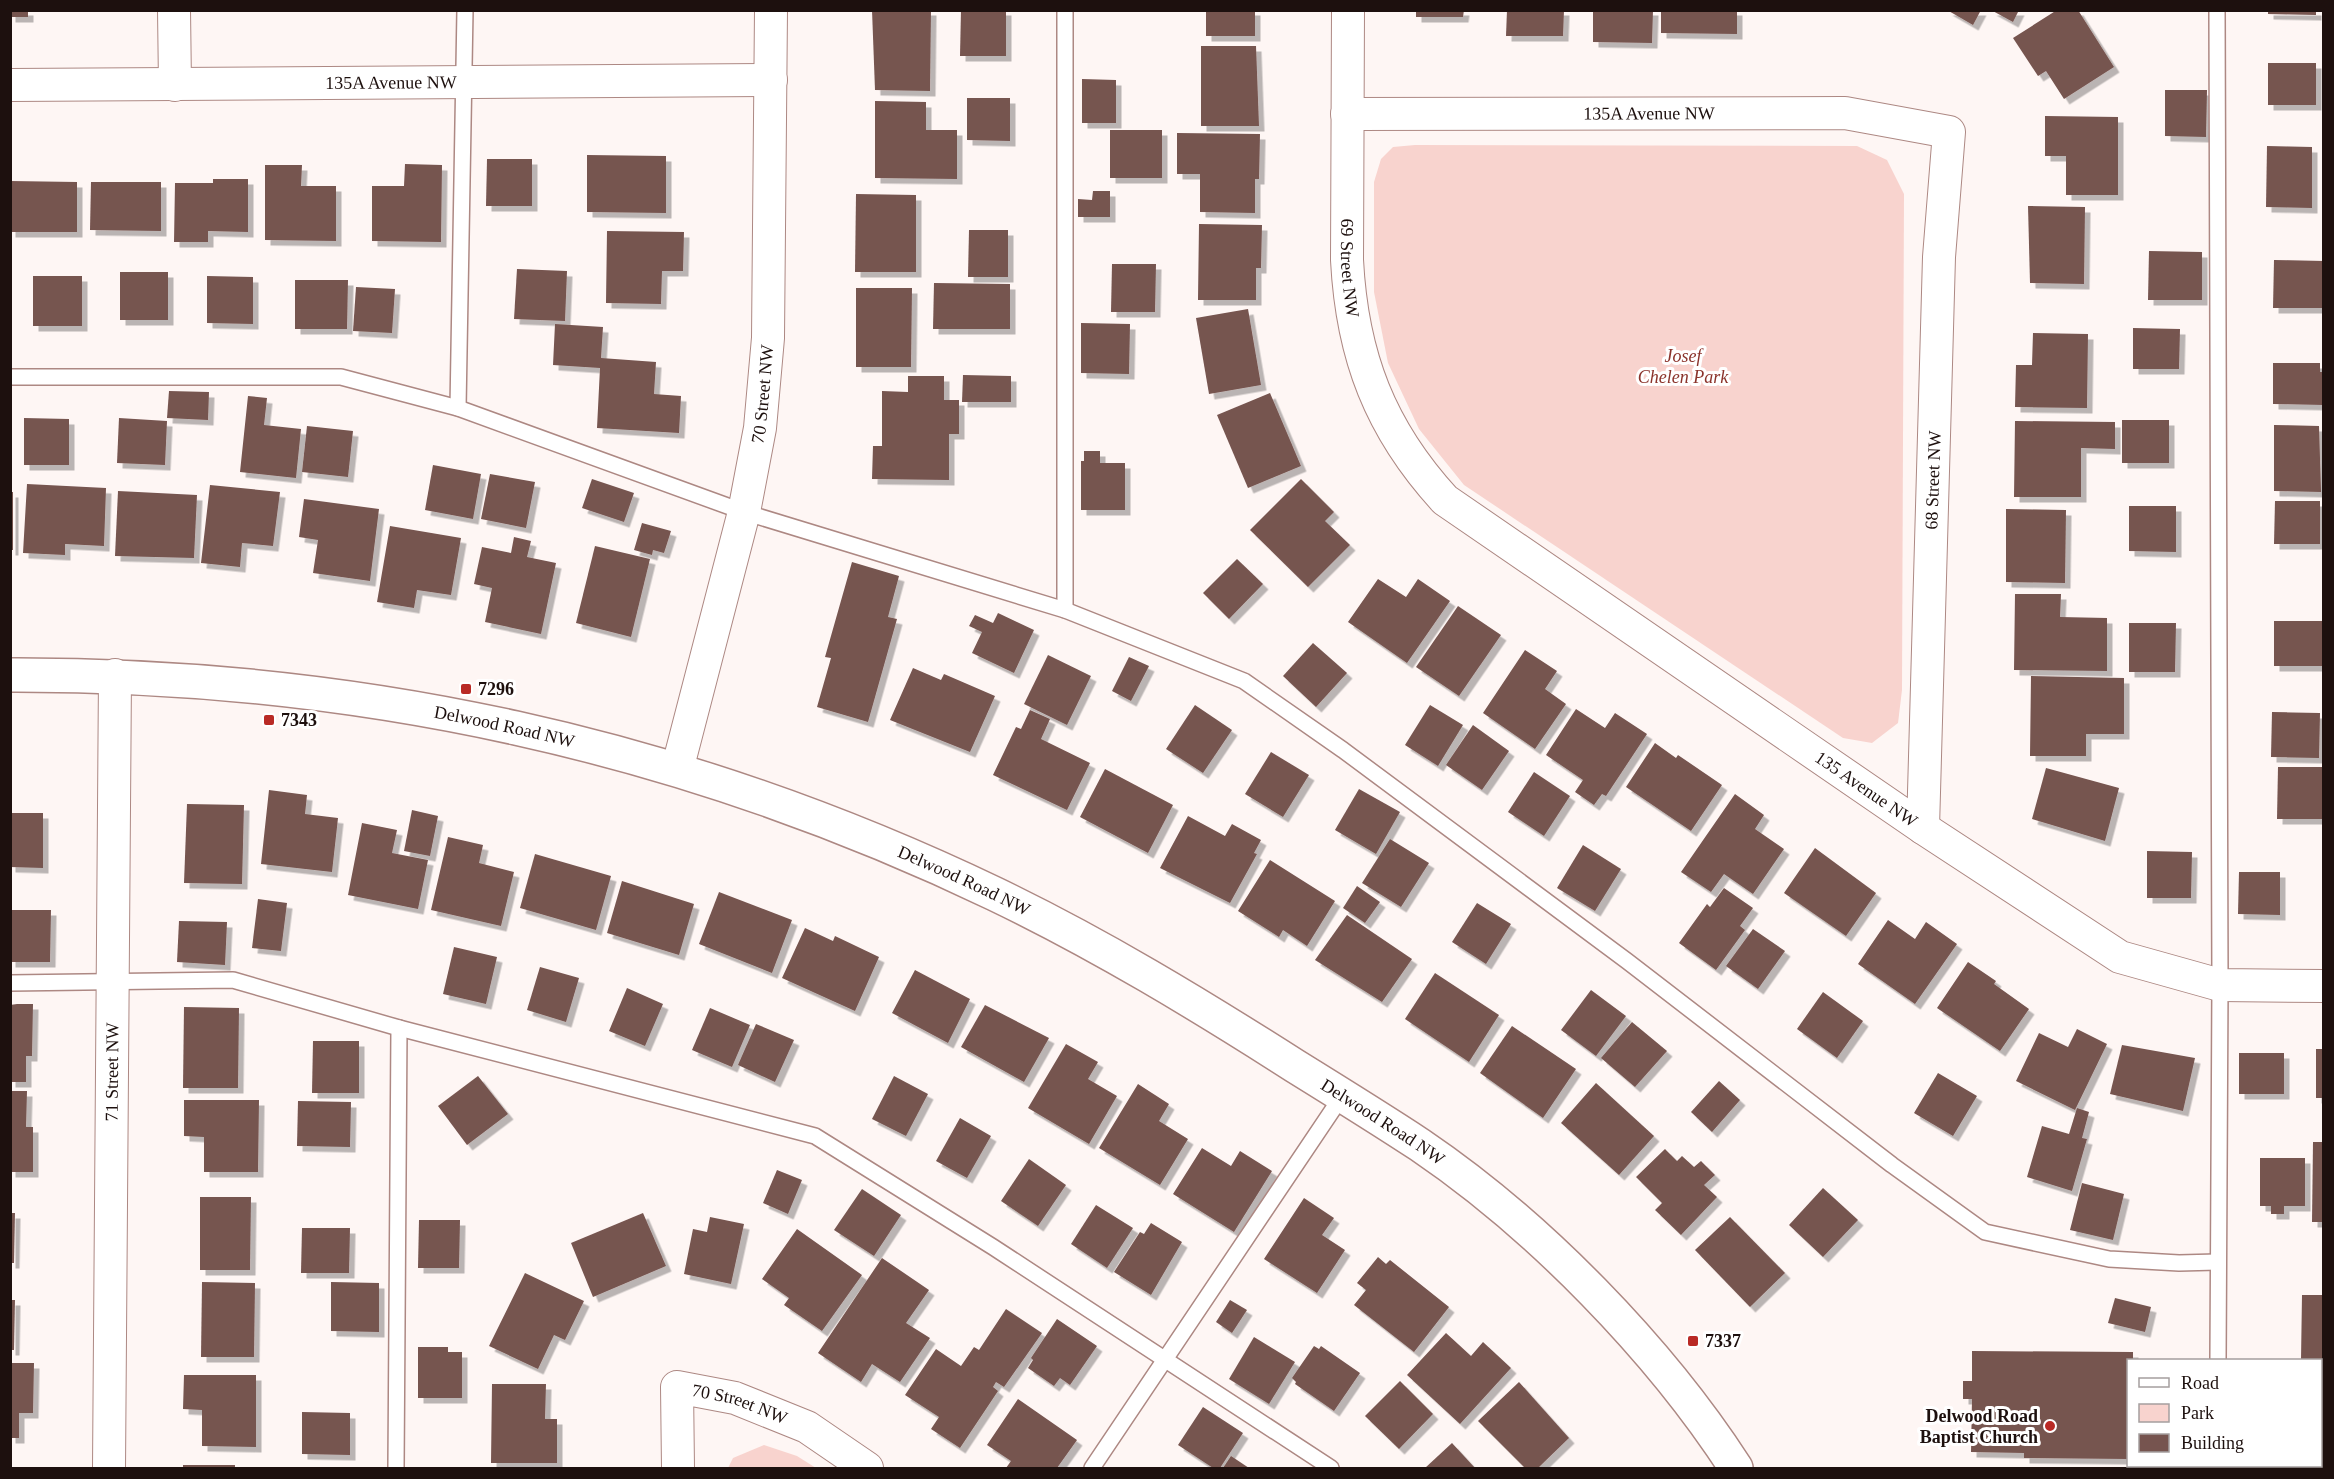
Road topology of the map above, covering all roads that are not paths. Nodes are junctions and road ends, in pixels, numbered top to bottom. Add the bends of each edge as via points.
1 (174, 10) edge
2 (465, 10) edge
3 (771, 10) edge
4 (1065, 10) edge
5 (1348, 10) edge
6 (2217, 10) edge
7 (771, 80) junction
8 (465, 83) junction
9 (10, 85) edge
10 (175, 85) junction
11 (1347, 114) junction
12 (1949, 132) joint
13 (10, 377) edge
14 (458, 408) junction
15 (1445, 500) joint
16 (744, 512) junction
17 (1065, 609) junction
18 (10, 675) edge
19 (115, 675) junction
20 (677, 770) junction
21 (1923, 828) junction
22 (113, 981) junction
23 (10, 983) edge
24 (2220, 985) junction
25 (2324, 986) edge
26 (399, 1028) junction
27 (1342, 1096) junction
28 (2217, 1262) junction
29 (2218, 1359) edge
30 (1164, 1360) junction
31 (109, 1468) edge
32 (396, 1468) edge
33 (678, 1468) edge
34 (867, 1468) edge
35 (1092, 1468) edge
36 (1331, 1468) edge
37 (1736, 1468) edge

1 - 10 street
2 - 8 lane
3 - 7 street, 70 Street NW
4 - 17 lane
5 - 11 street, 69 Street NW
6 - 24 lane
7 - 8 street, 135A Avenue NW
7 - 16 street, 70 Street NW via 768,338 760,428
8 - 10 street, 135A Avenue NW
8 - 14 lane
9 - 10 street, 135A Avenue NW
11 - 12 street, 135A Avenue NW via 1845,113
11 - 15 street, 69 Street NW via 1347,260 1355,333 1378,403 1421,474
12 - 21 street, 68 Street NW via 1939,257
13 - 14 lane via 341,377
14 - 16 lane
15 - 21 street, 135 Avenue NW
16 - 17 lane
16 - 20 street, 70 Street NW
17 - 28 lane via 1244,681 1628,961 1985,1232 2109,1259
18 - 19 street, Delwood Road NW
19 - 20 street, Delwood Road NW via 329,693 435,711 585,744
19 - 22 street, 71 Street NW
20 - 27 street, Delwood Road NW via 881,843 995,894 1098,946 1198,1004
21 - 24 street, 135 Avenue NW via 2120,957
22 - 23 lane
22 - 26 lane via 233,980
22 - 31 street, 71 Street NW
24 - 25 street, 135 Avenue NW
24 - 28 lane
26 - 30 lane via 814,1136
26 - 32 lane
27 - 30 lane
27 - 37 street, Delwood Road NW via 1423,1147 1541,1243 1639,1342
28 - 29 lane
30 - 35 lane
30 - 36 lane
33 - 34 street, 70 Street NW via 677,1387 735,1398 807,1427

